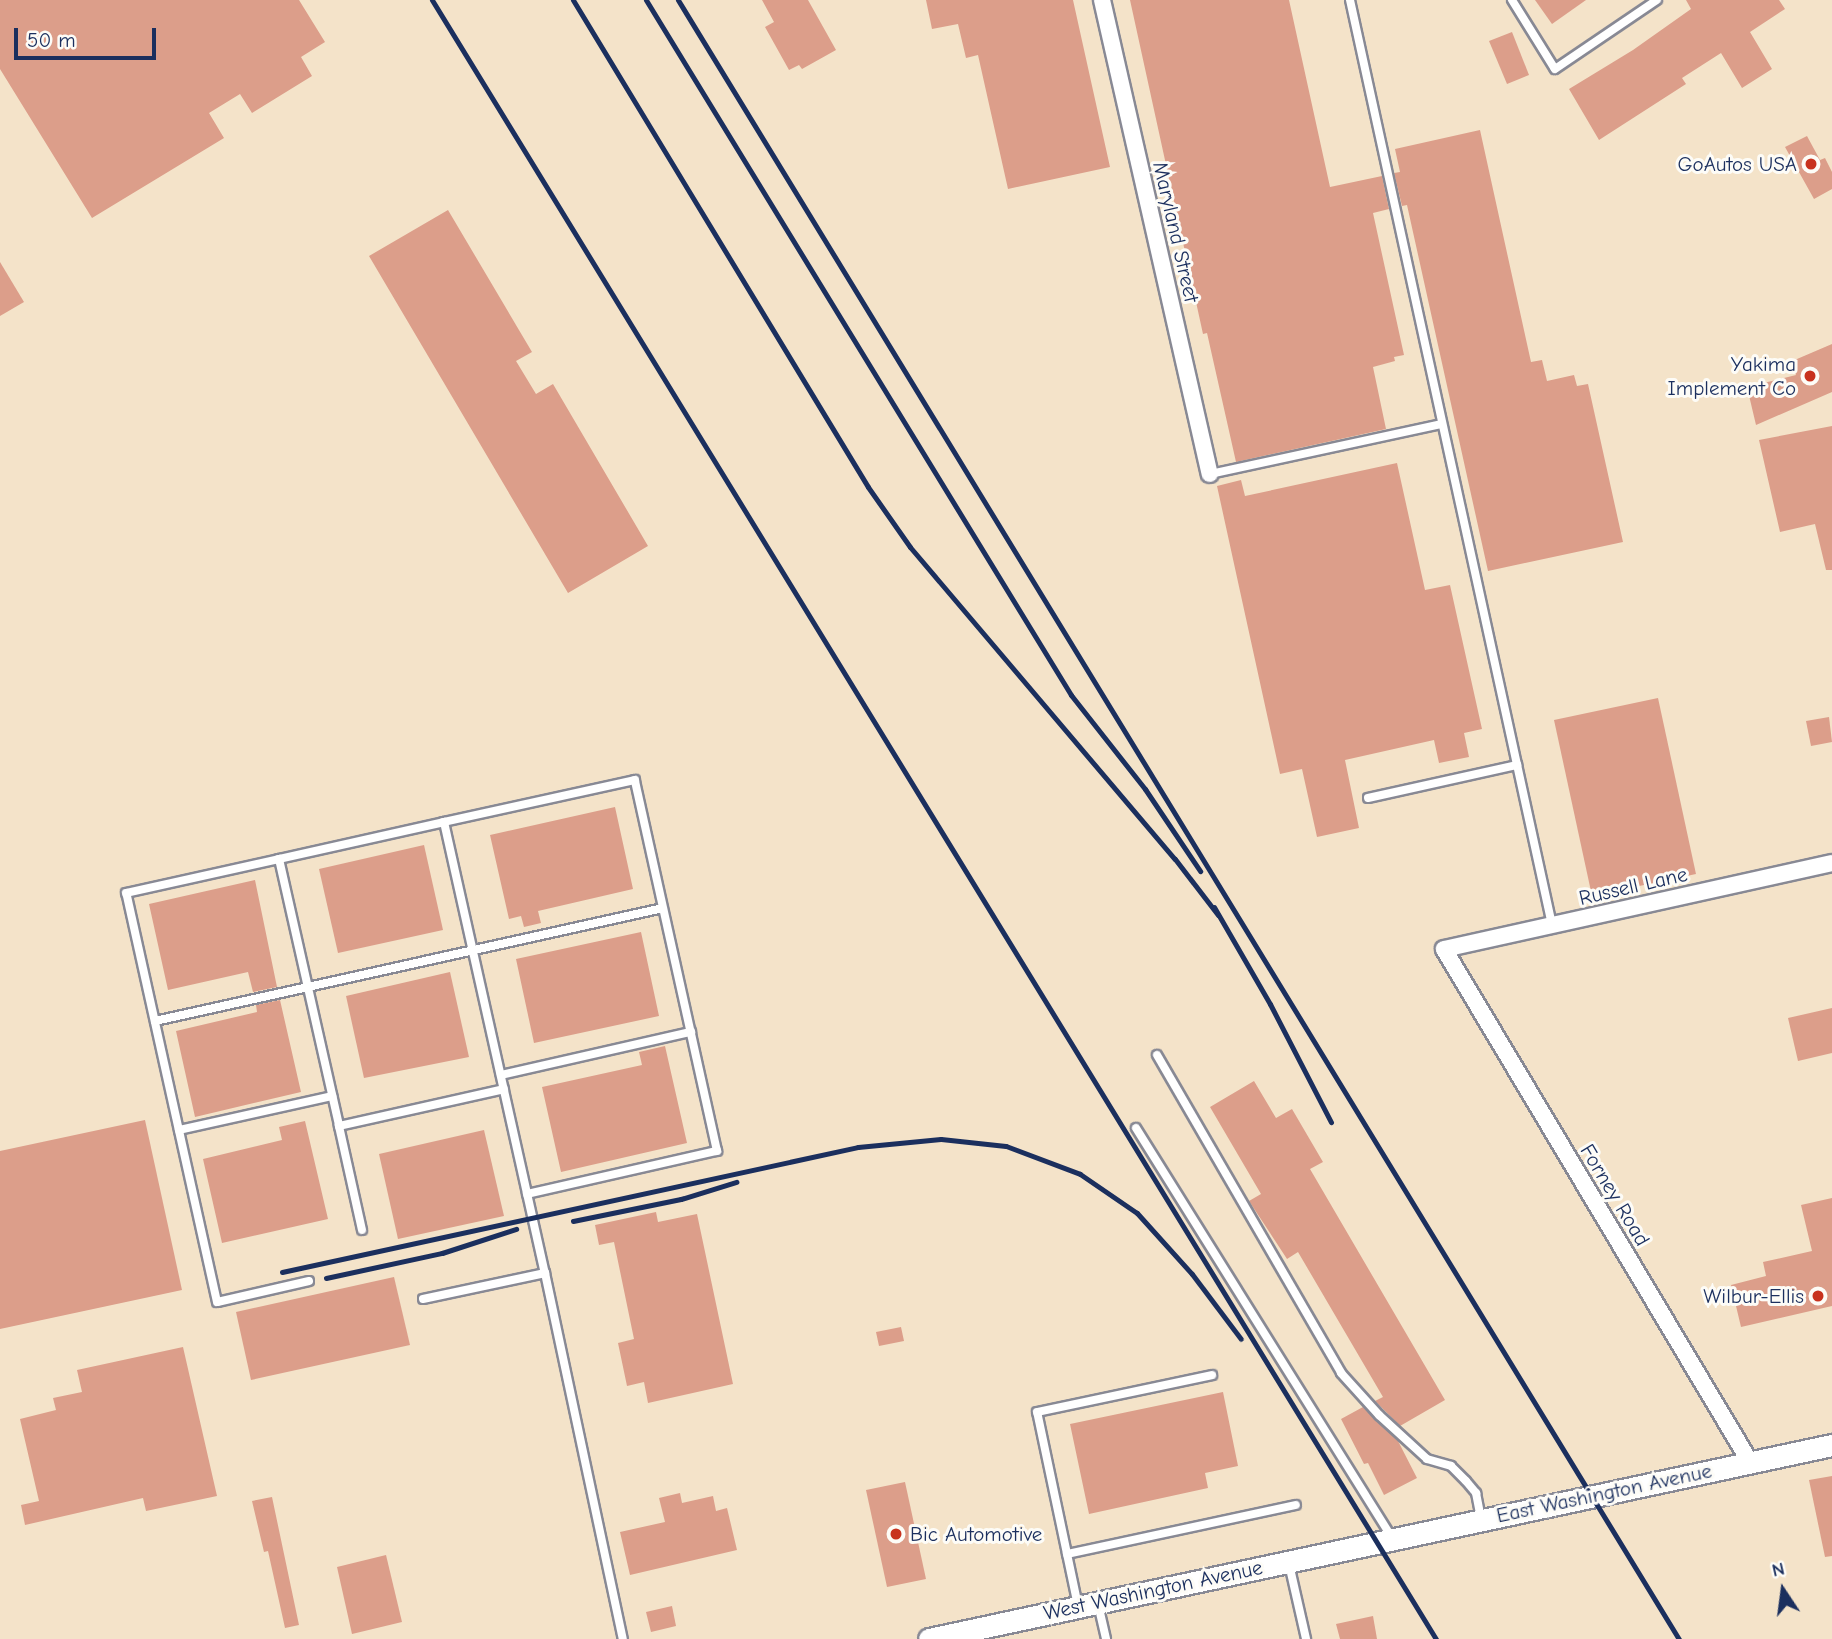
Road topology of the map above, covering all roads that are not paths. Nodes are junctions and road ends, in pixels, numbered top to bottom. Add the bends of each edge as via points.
1 (1102, 0) edge
2 (1350, 0) edge
3 (1511, 0) edge
4 (1657, 0) edge
5 (1442, 424) junction
6 (1210, 474) joint
7 (1517, 765) junction
8 (1368, 798) dead end
9 (444, 822) junction
10 (279, 859) junction
11 (1832, 863) edge
12 (663, 908) junction
13 (1552, 925) junction
14 (1444, 949) joint
15 (473, 950) junction
16 (307, 987) junction
17 (155, 1021) junction
18 (691, 1032) junction
19 (1157, 1055) dead end
20 (501, 1075) junction
21 (504, 1089) junction
22 (332, 1096) junction
23 (339, 1126) junction
24 (1136, 1128) dead end
25 (179, 1130) junction
26 (527, 1194) junction
27 (362, 1230) dead end
28 (545, 1273) junction
29 (309, 1281) dead end
30 (423, 1299) dead end
31 (1212, 1375) dead end
32 (1832, 1445) edge
33 (1750, 1462) junction
34 (1296, 1505) dead end
35 (1481, 1519) junction
36 (1384, 1539) junction
37 (1067, 1554) junction
38 (1288, 1560) junction
39 (1088, 1604) junction
40 (974, 1634) edge
41 (623, 1639) edge
42 (929, 1639) edge
43 (1106, 1639) edge
44 (1306, 1639) edge

1 - 6 street, Maryland Street
2 - 5 lane
3 - 4 lane via 1555,69
5 - 6 lane
5 - 7 lane
7 - 8 lane
7 - 13 lane
9 - 10 lane
9 - 12 lane via 635,780
9 - 15 lane
10 - 16 lane
10 - 17 lane via 126,893
11 - 13 street, Russell Lane
12 - 15 lane
12 - 18 lane
13 - 14 street, Russell Lane
14 - 33 street, Forney Road
15 - 16 lane
15 - 20 lane
16 - 17 lane
16 - 22 lane
17 - 25 lane
18 - 20 lane
18 - 26 lane via 717,1152
19 - 35 lane via 1341,1373 1427,1459 1451,1466 1466,1481 1476,1493
20 - 21 lane
21 - 23 lane
21 - 26 lane
22 - 23 lane
22 - 25 lane
23 - 27 lane
24 - 36 lane
25 - 29 lane via 217,1302
26 - 28 lane
28 - 30 lane
28 - 41 lane
31 - 37 lane via 1037,1412
32 - 33 main road, East Washington Avenue
33 - 35 main road, East Washington Avenue
34 - 37 lane
35 - 36 main road, East Washington Avenue
36 - 38 main road, West Washington Avenue
37 - 39 lane
38 - 39 main road, West Washington Avenue
38 - 44 lane
39 - 40 main road, West Washington Avenue
39 - 43 lane
40 - 42 main road, West Washington Avenue

